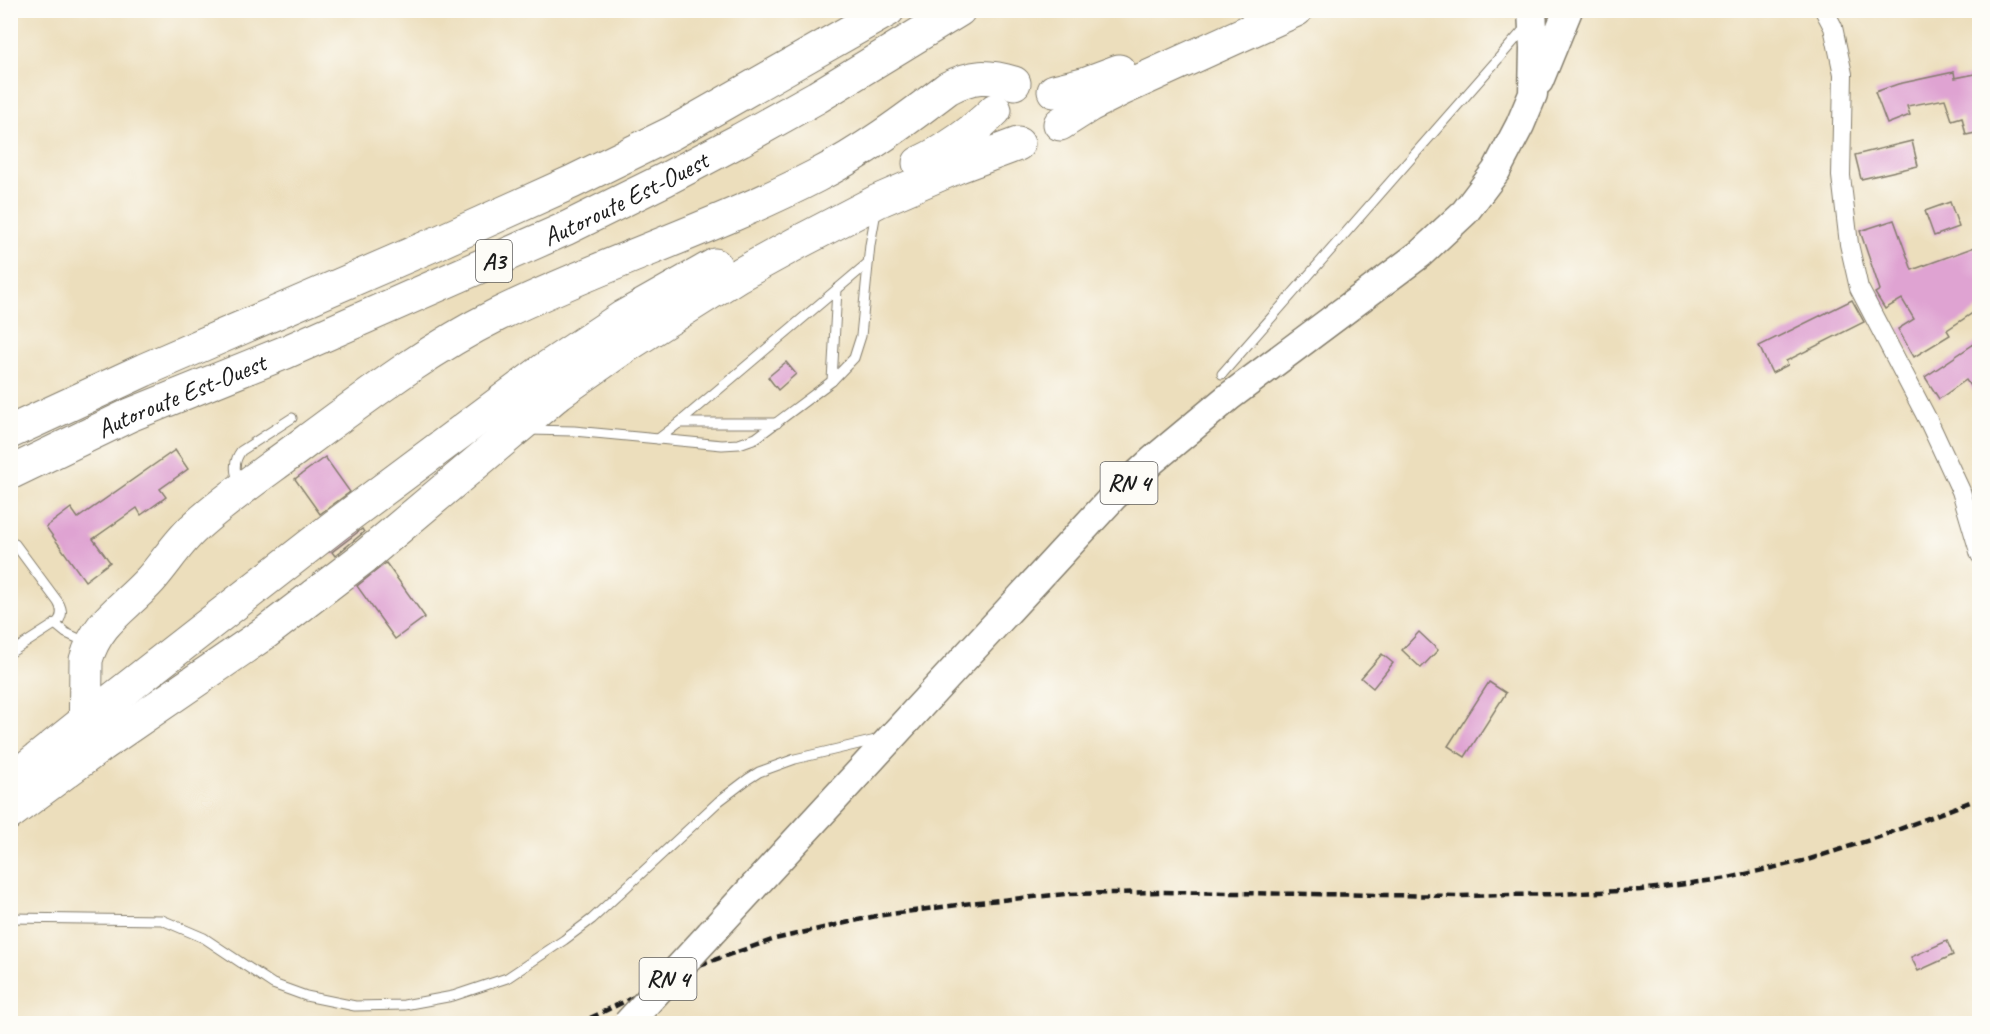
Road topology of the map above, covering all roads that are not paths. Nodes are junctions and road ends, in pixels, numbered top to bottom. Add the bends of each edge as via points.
1 (888, 10) edge
2 (959, 10) edge
3 (1251, 10) edge
4 (1296, 10) edge
5 (1568, 10) edge
6 (1824, 10) edge
7 (1535, 14) edge
8 (1014, 82) junction
9 (1054, 91) junction
10 (1533, 94) junction
11 (994, 110) junction
12 (1060, 124) junction
13 (1018, 144) junction
14 (878, 201) junction
15 (868, 263) junction
16 (837, 289) junction
17 (1222, 374) dead end
18 (832, 381) junction
19 (292, 418) dead end
20 (679, 423) junction
21 (777, 423) junction
22 (514, 431) junction
23 (10, 432) edge
24 (658, 439) junction
25 (419, 462) junction
26 (10, 473) edge
27 (243, 489) junction
28 (443, 490) junction
29 (15, 544) dead end
30 (1980, 555) edge
31 (55, 624) junction
32 (90, 644) junction
33 (10, 653) edge
34 (85, 721) junction
35 (894, 736) junction
36 (85, 757) junction
37 (10, 781) edge
38 (10, 813) edge
39 (10, 918) edge
40 (627, 1023) edge

1 - 23 highway, Autoroute Est-Ouest / A3 via 672,134
2 - 26 highway, Autoroute Est-Ouest / A3 via 740,140 565,229 286,352 130,415
3 - 9 highway via 1104,78
4 - 12 highway via 1122,89
5 - 10 main road
6 - 30 street via 1833,27 1843,74 1841,176 1859,288 1961,491
7 - 10 main road, RN 4
7 - 17 lane
8 - 9 highway via 1031,79
8 - 11 highway via 1001,94
8 - 27 highway via 990,76 961,81 818,175 472,328 406,368
9 - 12 highway via 1061,106
10 - 35 main road, RN 4 via 1496,171 1466,212 1420,254 1230,396 1114,496
11 - 13 highway via 998,127
11 - 25 highway via 942,153 791,223 623,317
12 - 13 highway via 1043,142
13 - 14 highway
14 - 15 lane
14 - 22 highway via 737,276 667,320 559,393
15 - 16 lane
15 - 18 lane via 857,351
16 - 18 lane
16 - 20 lane
18 - 21 lane
19 - 27 lane via 237,456 236,474
20 - 21 lane
20 - 24 lane
21 - 24 lane via 739,444
22 - 24 lane via 559,430
22 - 28 highway
25 - 28 highway
25 - 34 highway
27 - 32 highway via 194,528
28 - 36 highway via 265,633
29 - 31 lane via 61,606 61,616
31 - 32 lane
31 - 33 lane
32 - 34 highway via 85,674
34 - 36 highway
34 - 37 highway
35 - 39 lane via 795,759 748,779 564,940 507,978 453,996 404,1005 355,1006 306,996 273,984 204,938 162,920
35 - 40 main road, RN 4, bridge
36 - 38 highway

